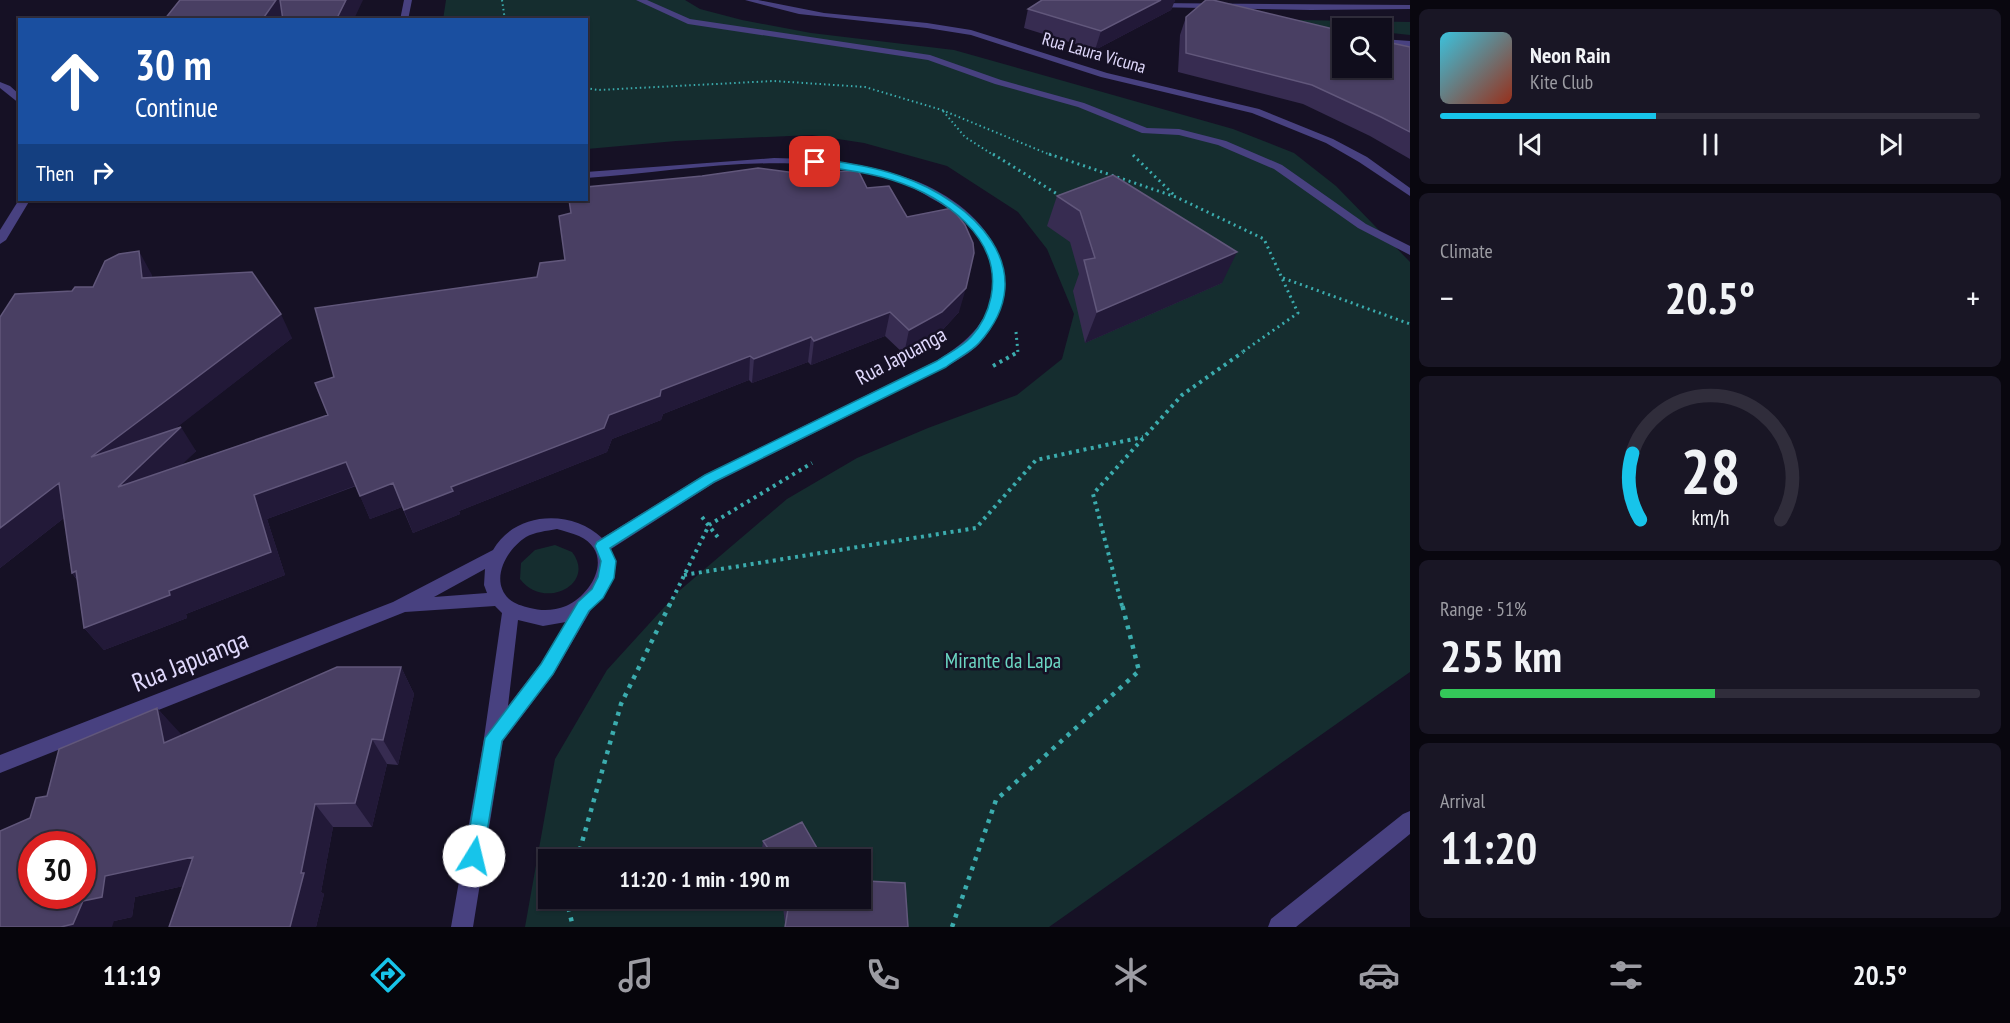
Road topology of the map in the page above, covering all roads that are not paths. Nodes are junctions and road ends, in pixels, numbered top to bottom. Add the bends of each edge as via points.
1 (408, 0) edge
2 (640, 0) edge
3 (749, 0) edge
4 (1146, 4) edge
5 (1197, 6) junction
6 (1410, 7) edge
7 (1217, 15) edge
8 (404, 18) edge
9 (1392, 43) edge
10 (1410, 44) edge
11 (0, 85) edge
12 (18, 99) edge
13 (588, 175) edge
14 (1410, 193) edge
15 (23, 201) edge
16 (0, 240) edge
17 (1410, 250) edge
18 (602, 546) junction
19 (496, 556) junction
20 (505, 604) junction
21 (399, 607) junction
22 (584, 607) junction
23 (494, 738) junction
24 (0, 764) edge
25 (1410, 821) edge
26 (462, 927) edge
27 (1279, 927) edge

1 - 8 street
2 - 17 street via 688,21 930,58 1081,105 1146,131 1179,132 1222,143 1278,167 1362,226
3 - 14 street, Rua Laura Vicuna via 791,10 955,29 1104,75 1274,117 1339,145 1380,169
4 - 5 street
5 - 6 street
5 - 7 street
9 - 10 street
11 - 12 street
13 - 18 street, Rua Japuanga via 803,162 872,170 928,191 969,219 993,253 999,285 994,312 975,340 941,364 710,479
15 - 16 street
18 - 19 street via 584,530 557,523 538,525 520,533
18 - 22 street via 608,561 606,578
19 - 20 street via 492,585
19 - 21 street, Rua Japuanga
20 - 21 street, Rua Japuanga
20 - 22 street via 539,619 565,616
20 - 23 street
21 - 24 street, Rua Japuanga
22 - 23 street via 547,669
23 - 26 street
25 - 27 street

